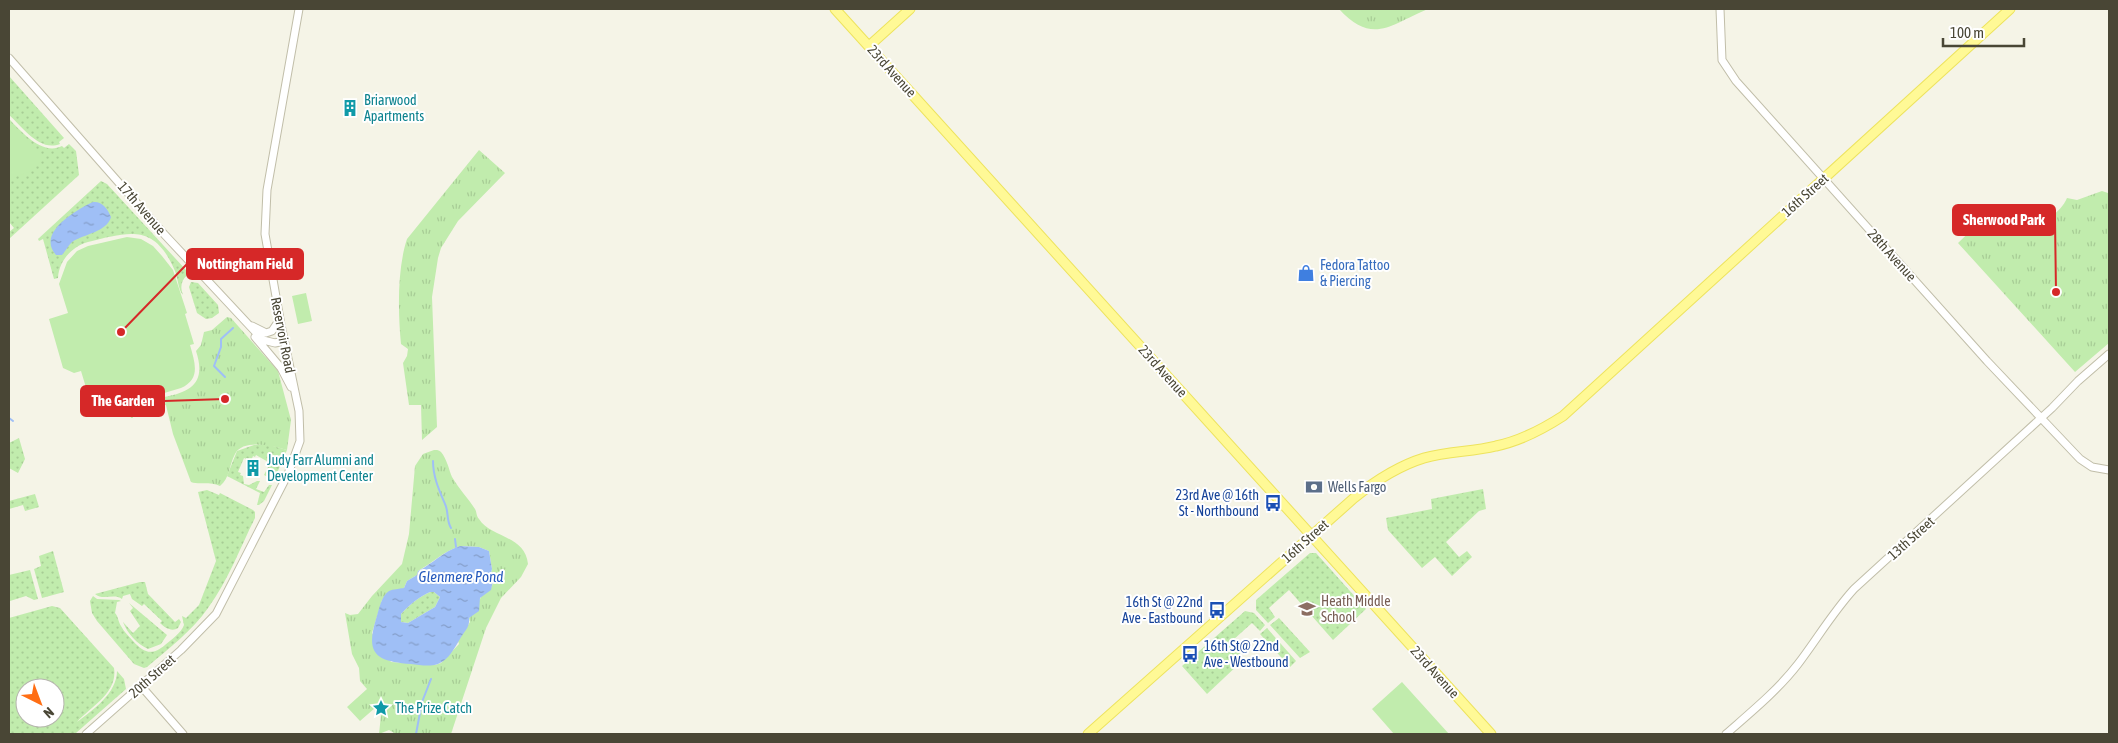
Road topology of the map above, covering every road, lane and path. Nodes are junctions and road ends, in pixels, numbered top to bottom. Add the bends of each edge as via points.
1 (299, 9) edge
2 (836, 9) edge
3 (910, 9) edge
4 (1720, 9) edge
5 (2010, 9) edge
6 (869, 46) junction
7 (9, 58) edge
8 (1823, 179) junction
9 (280, 319) junction
10 (247, 324) junction
11 (284, 341) junction
12 (2109, 354) edge
13 (295, 394) junction
14 (2041, 418) junction
15 (2109, 470) edge
16 (1312, 535) junction
17 (216, 614) joint
18 (141, 686) junction
19 (86, 734) edge
20 (183, 734) edge
21 (1088, 734) edge
22 (1491, 734) edge
23 (1726, 734) edge

1 - 9 street, Reservoir Road via 266,199 265,234
2 - 6 main road, 23rd Avenue
3 - 6 main road
4 - 8 street, 28th Avenue via 1722,60 1728,70
5 - 8 main road, 16th Street
6 - 16 main road, 23rd Avenue
7 - 10 street, 17th Avenue
8 - 14 street, 28th Avenue
8 - 16 main road, 16th Street via 1562,416 1544,428 1511,442 1431,456 1398,469 1364,490
9 - 10 street via 272,331 266,333
9 - 11 street, Reservoir Road
10 - 11 street, 17th Avenue via 267,342
10 - 13 street via 281,368
11 - 13 street, Reservoir Road
12 - 14 street, 13th Street
13 - 17 street, Reservoir Road via 300,441 288,474
14 - 15 street, 28th Avenue via 2080,459
14 - 23 street, 13th Street via 1854,590 1780,684
16 - 21 main road, 16th Street
16 - 22 main road, 23rd Avenue
17 - 18 street, 20th Street
18 - 19 street, 20th Street
18 - 20 street

